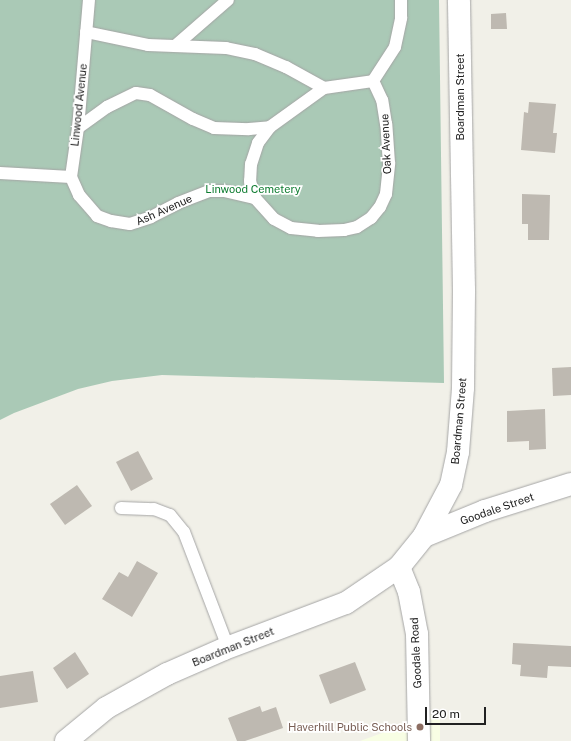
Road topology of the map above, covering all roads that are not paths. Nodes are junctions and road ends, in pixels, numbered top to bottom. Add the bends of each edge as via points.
1 (89, 0) edge
2 (228, 0) edge
3 (401, 0) edge
4 (459, 0) edge
5 (86, 32) junction
6 (175, 46) junction
7 (373, 81) junction
8 (324, 88) junction
9 (270, 126) junction
10 (78, 128) junction
11 (0, 174) edge
12 (71, 176) junction
13 (255, 198) junction
14 (571, 484) edge
15 (121, 508) dead end
16 (424, 536) junction
17 (399, 567) junction
18 (228, 647) junction
19 (66, 741) edge
20 (419, 741) edge

1 - 5 lane, Linwood Avenue
2 - 6 lane
3 - 7 lane via 401,18 395,47
4 - 16 street, Boardman Street via 464,290 463,388 458,452 451,485
5 - 6 lane via 148,45
5 - 10 lane, Linwood Avenue
6 - 8 lane via 226,48 255,54 286,67
7 - 8 lane
7 - 13 lane, Oak Avenue via 382,100 389,163 386,194 371,218 357,227 344,230 291,228 274,219
8 - 9 lane
9 - 10 lane via 249,130 214,128 150,95 136,93 108,107
9 - 13 lane via 258,143 251,164 250,181
10 - 12 lane, Linwood Avenue
11 - 12 lane
12 - 13 lane, Ash Avenue via 79,195 97,216 130,224 208,190
14 - 16 street, Goodale Street via 485,511
15 - 18 lane via 154,509 170,515 184,532
16 - 17 street, Boardman Street
17 - 18 street, Boardman Street via 346,603
17 - 20 street, Goodale Road via 409,592 417,634
18 - 19 street, Boardman Street via 167,674 106,708

